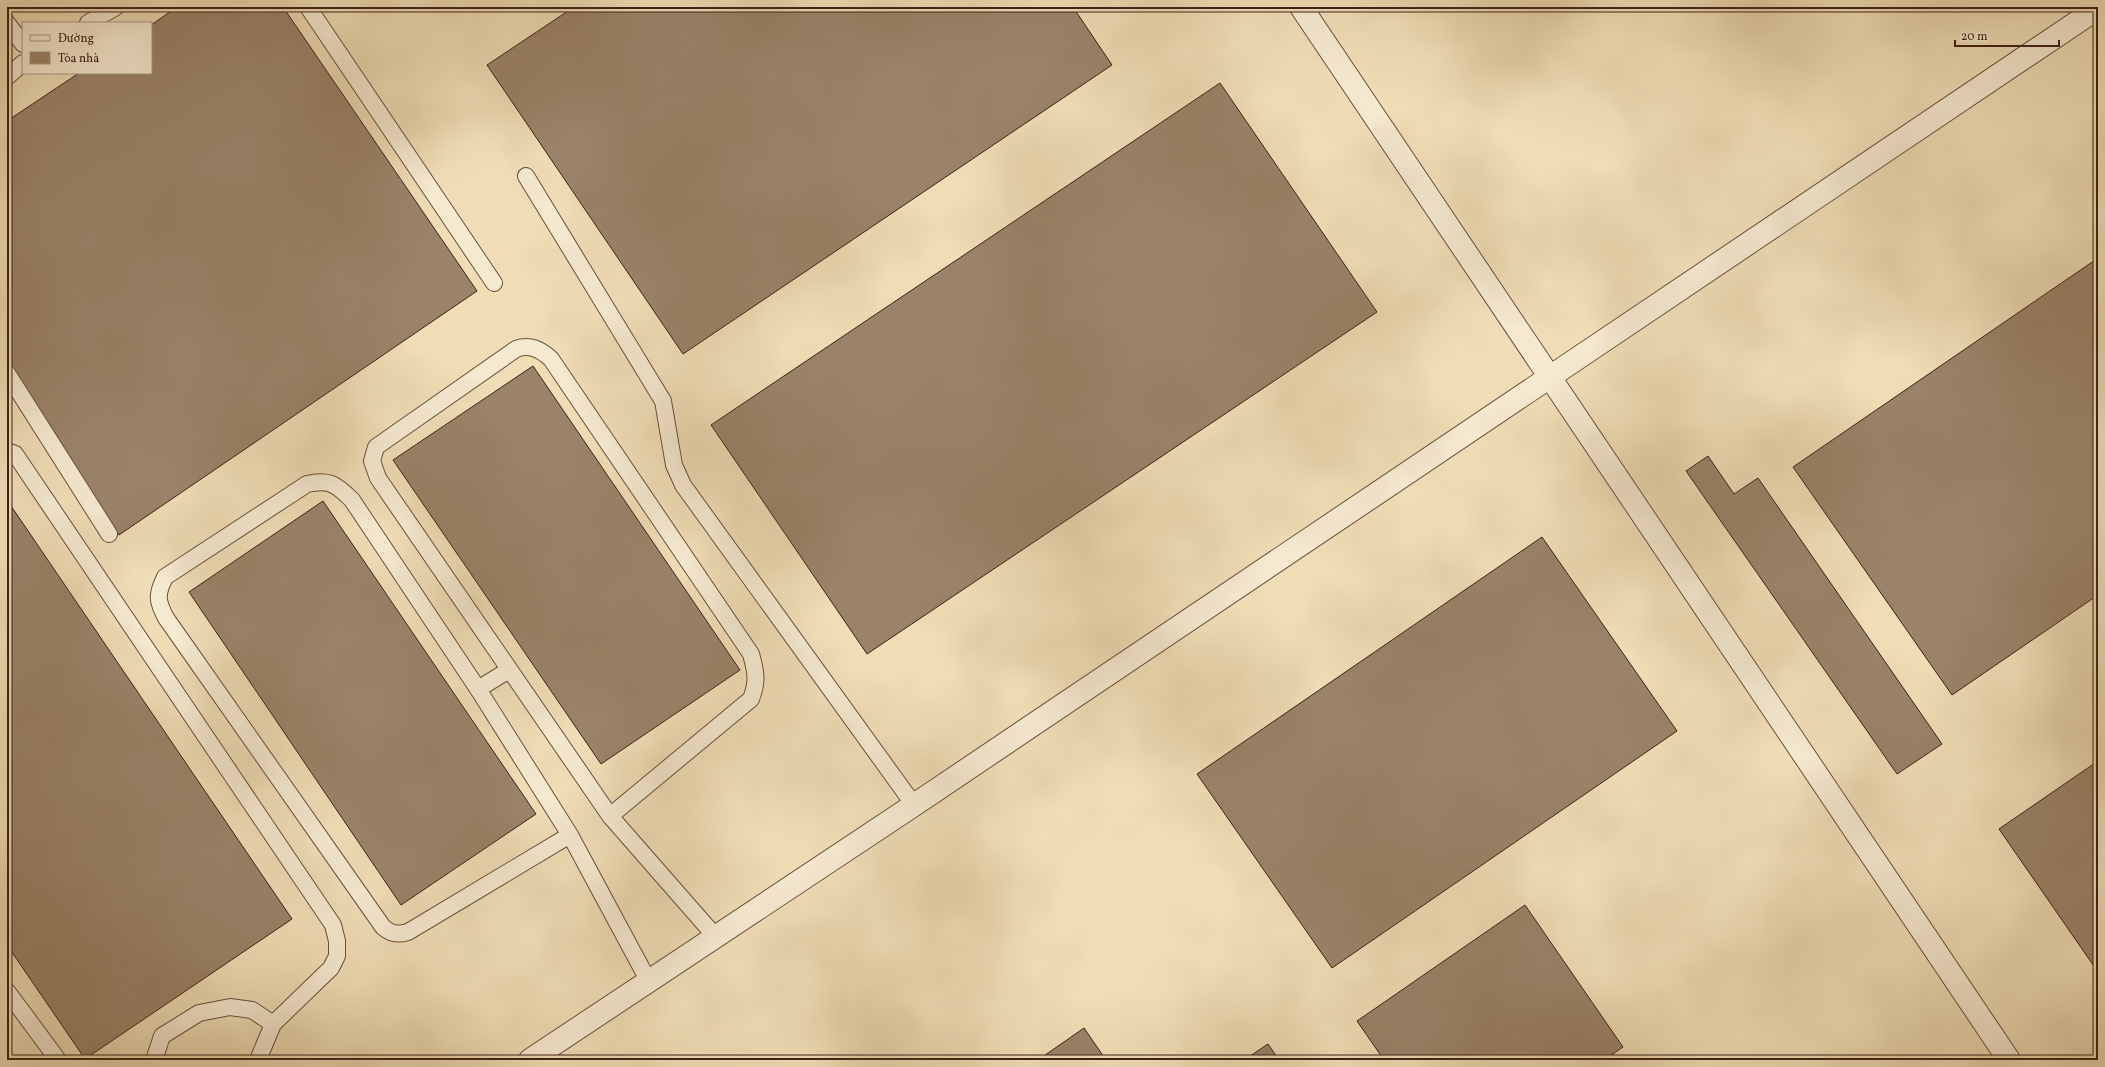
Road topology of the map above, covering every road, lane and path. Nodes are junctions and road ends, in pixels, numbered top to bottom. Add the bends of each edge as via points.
1 (116, 7) edge
2 (308, 7) edge
3 (1301, 7) edge
4 (2098, 8) edge
5 (90, 22) edge
6 (7, 23) edge
7 (22, 43) edge
8 (22, 64) edge
9 (7, 77) edge
10 (526, 176) dead end
11 (494, 282) dead end
12 (7, 373) edge
13 (1551, 377) junction
14 (7, 451) edge
15 (109, 534) dead end
16 (509, 670) junction
17 (478, 689) junction
18 (914, 806) junction
19 (610, 816) junction
20 (570, 835) junction
21 (715, 936) junction
22 (648, 980) junction
23 (7, 991) edge
24 (273, 1024) junction
25 (58, 1060) edge
26 (154, 1060) edge
27 (258, 1060) edge
28 (530, 1060) edge
29 (2009, 1060) edge

1 - 5 lane
2 - 11 lane
3 - 13 street
4 - 13 street
6 - 7 lane
8 - 9 lane
10 - 18 lane via 663,401 674,465 683,485
12 - 15 lane
13 - 18 street
13 - 29 street
14 - 24 lane via 14,454 334,925 338,956 331,968
16 - 17 lane
16 - 19 lane
16 - 19 lane via 378,478 372,462 376,447 516,349 529,347 541,350 551,359 751,654 755,669 756,684 751,699
17 - 20 lane
17 - 20 lane via 352,500 339,486 322,480 307,484 165,578 158,591 159,606 166,618 378,920 390,932 399,935 408,932
18 - 21 street
19 - 21 lane
20 - 22 lane
21 - 22 street
22 - 28 street
23 - 25 lane
24 - 26 lane via 252,1010 230,1007 199,1013 162,1036
24 - 27 lane

